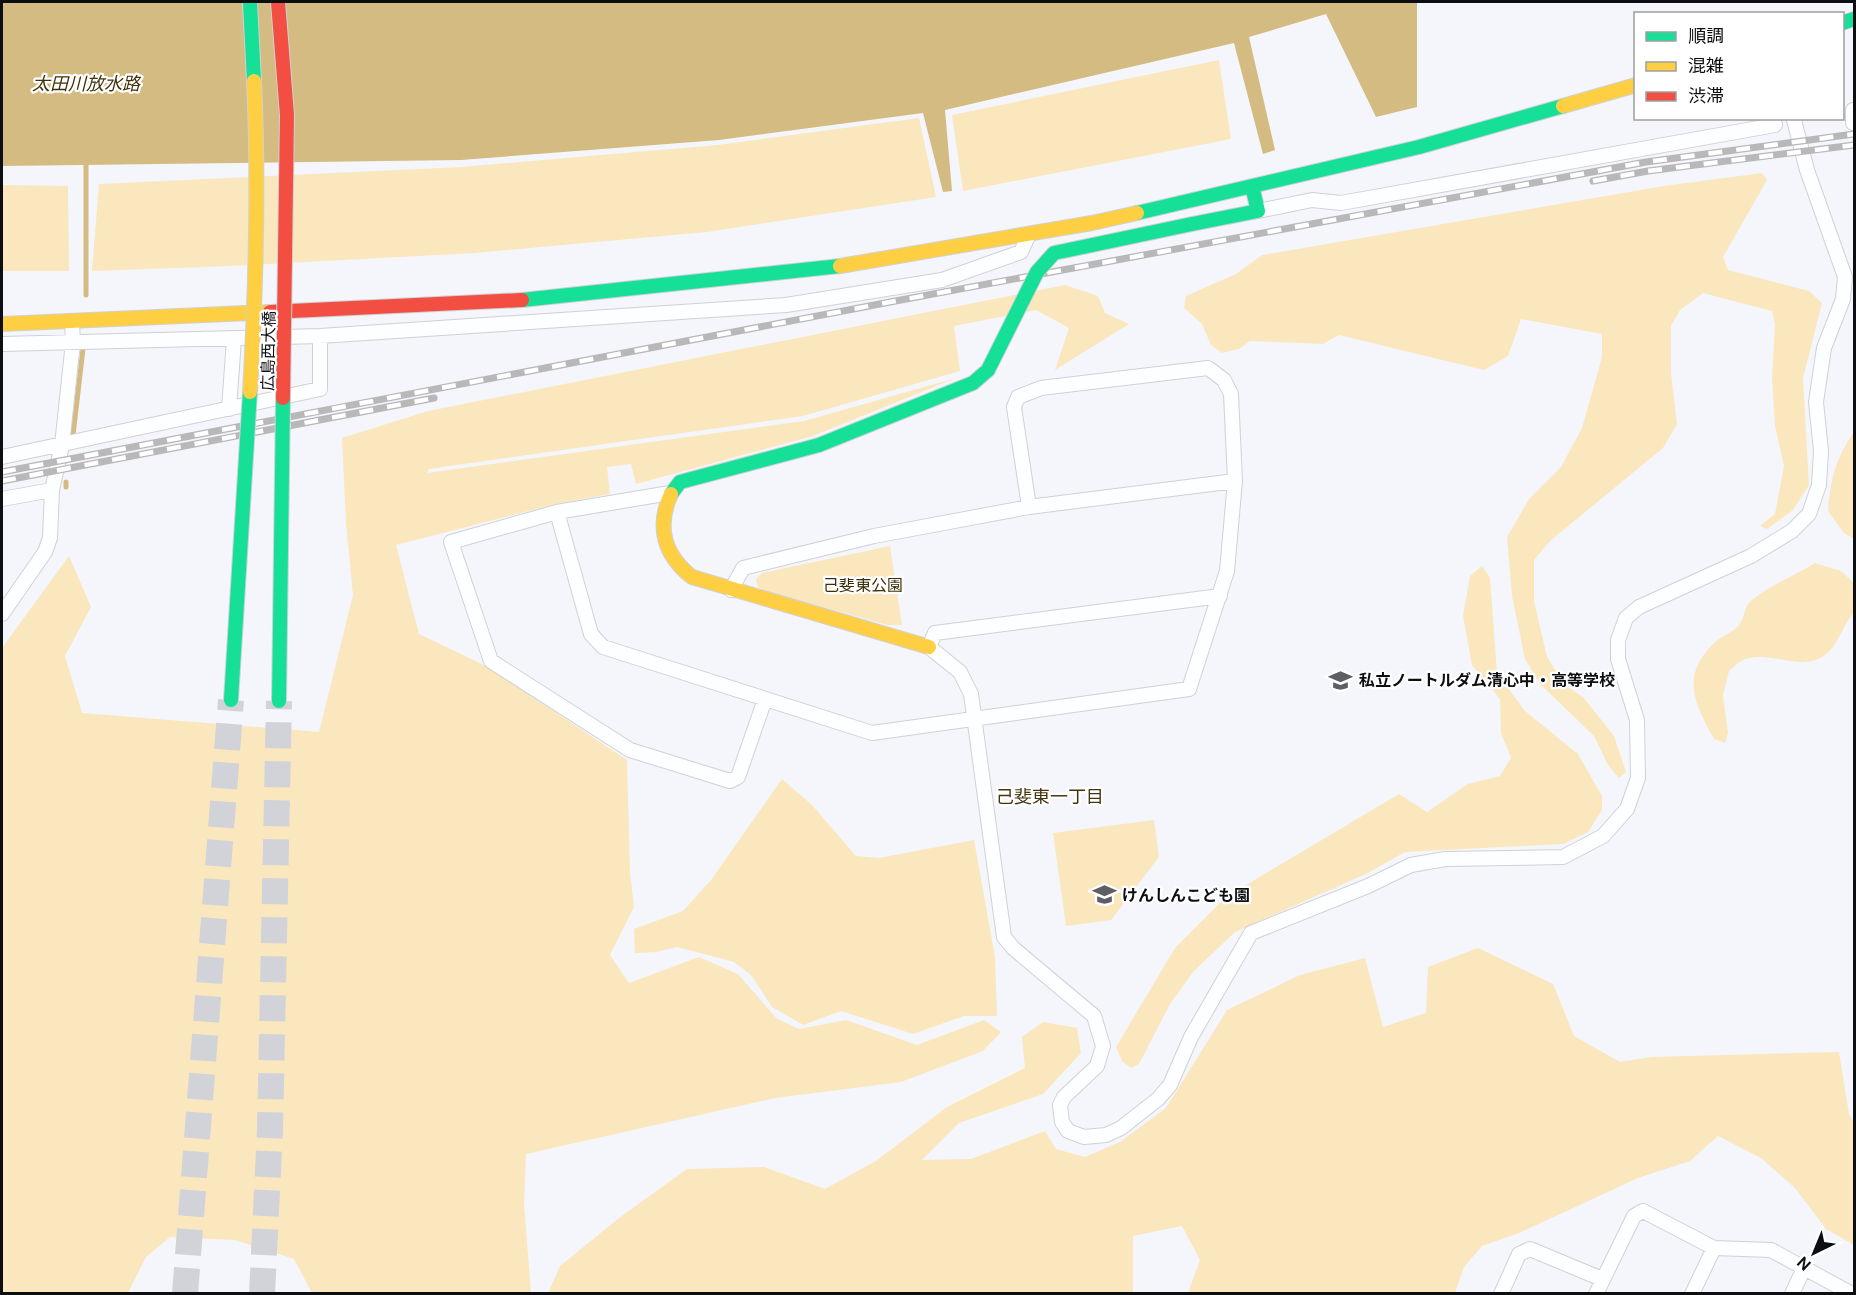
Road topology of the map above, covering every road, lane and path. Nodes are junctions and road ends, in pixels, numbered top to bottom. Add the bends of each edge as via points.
1 (250, 2) edge
2 (278, 2) edge
3 (1634, 85) edge
4 (1795, 120) edge
5 (1774, 122) edge
6 (1252, 186) junction
7 (1258, 212) junction
8 (1029, 234) junction
9 (1849, 297) edge
10 (72, 322) junction
11 (2, 324) edge
12 (320, 336) junction
13 (234, 339) junction
14 (73, 342) junction
15 (2, 344) edge
16 (229, 409) junction
17 (62, 445) junction
18 (2, 457) edge
19 (1235, 481) junction
20 (52, 490) junction
21 (670, 493) junction
22 (2, 499) edge
23 (1029, 507) junction
24 (557, 512) junction
25 (732, 590) junction
26 (1220, 596) junction
27 (2, 614) edge
28 (929, 647) junction
29 (765, 699) junction
30 (231, 700) tunnel mouth
31 (279, 701) tunnel mouth
32 (975, 720) junction
33 (1714, 1248) junction
34 (1804, 1268) junction
35 (1602, 1279) junction
36 (1501, 1293) edge
37 (1596, 1293) edge
38 (1692, 1293) edge
39 (1792, 1293) edge
40 (1852, 1293) edge

1 - 30 main road, 広島西大橋, bridge via 258,157 257,271
2 - 31 main road, 広島西大橋, bridge via 287,115
3 - 6 main road via 1419,147
4 - 9 street via 1807,170
5 - 7 street via 1341,203 1312,200
6 - 7 main road
6 - 8 main road
7 - 21 main road, bridge via 1054,253 1037,272 988,370 973,383 819,445 680,482
8 - 10 main road via 808,271 515,301
8 - 12 street via 1021,252 942,280 786,305
9 - 32 street via 1824,348 1816,402 1821,451 1819,485 1809,514 1792,531 1751,556 1639,607 1626,618 1618,640 1618,658 1637,720 1638,778 1627,809 1604,836 1563,857 1445,860 1411,865 1251,933 1191,1037 1170,1085 1135,1118 1106,1135 1076,1136 1062,1122 1060,1105 1064,1097 1097,1066 1103,1046 1094,1016 1004,937
10 - 11 main road
10 - 14 street
12 - 13 street
12 - 16 street via 320,389
13 - 14 street
13 - 16 street
14 - 15 street
14 - 17 street
16 - 17 street
17 - 18 street
17 - 20 street
19 - 23 street
19 - 23 street via 1231,393 1224,380 1208,368 1041,388 1018,397 1014,407
19 - 26 street via 1227,571
20 - 22 street
20 - 27 street via 50,538 45,552
21 - 24 street
21 - 25 main road via 664,505 661,532 678,568
23 - 25 street via 874,536 744,568
24 - 29 street via 591,634 603,647
24 - 29 street via 451,542 491,662 630,750 730,782 738,777
25 - 28 main road
26 - 28 street via 935,633
26 - 32 street via 1189,689
28 - 32 street via 953,665 967,682
29 - 32 street via 872,733
33 - 34 street via 1771,1250
33 - 35 street via 1643,1211 1634,1216
33 - 38 street
34 - 39 street
34 - 40 street
35 - 36 street via 1530,1249 1519,1254
35 - 37 street

